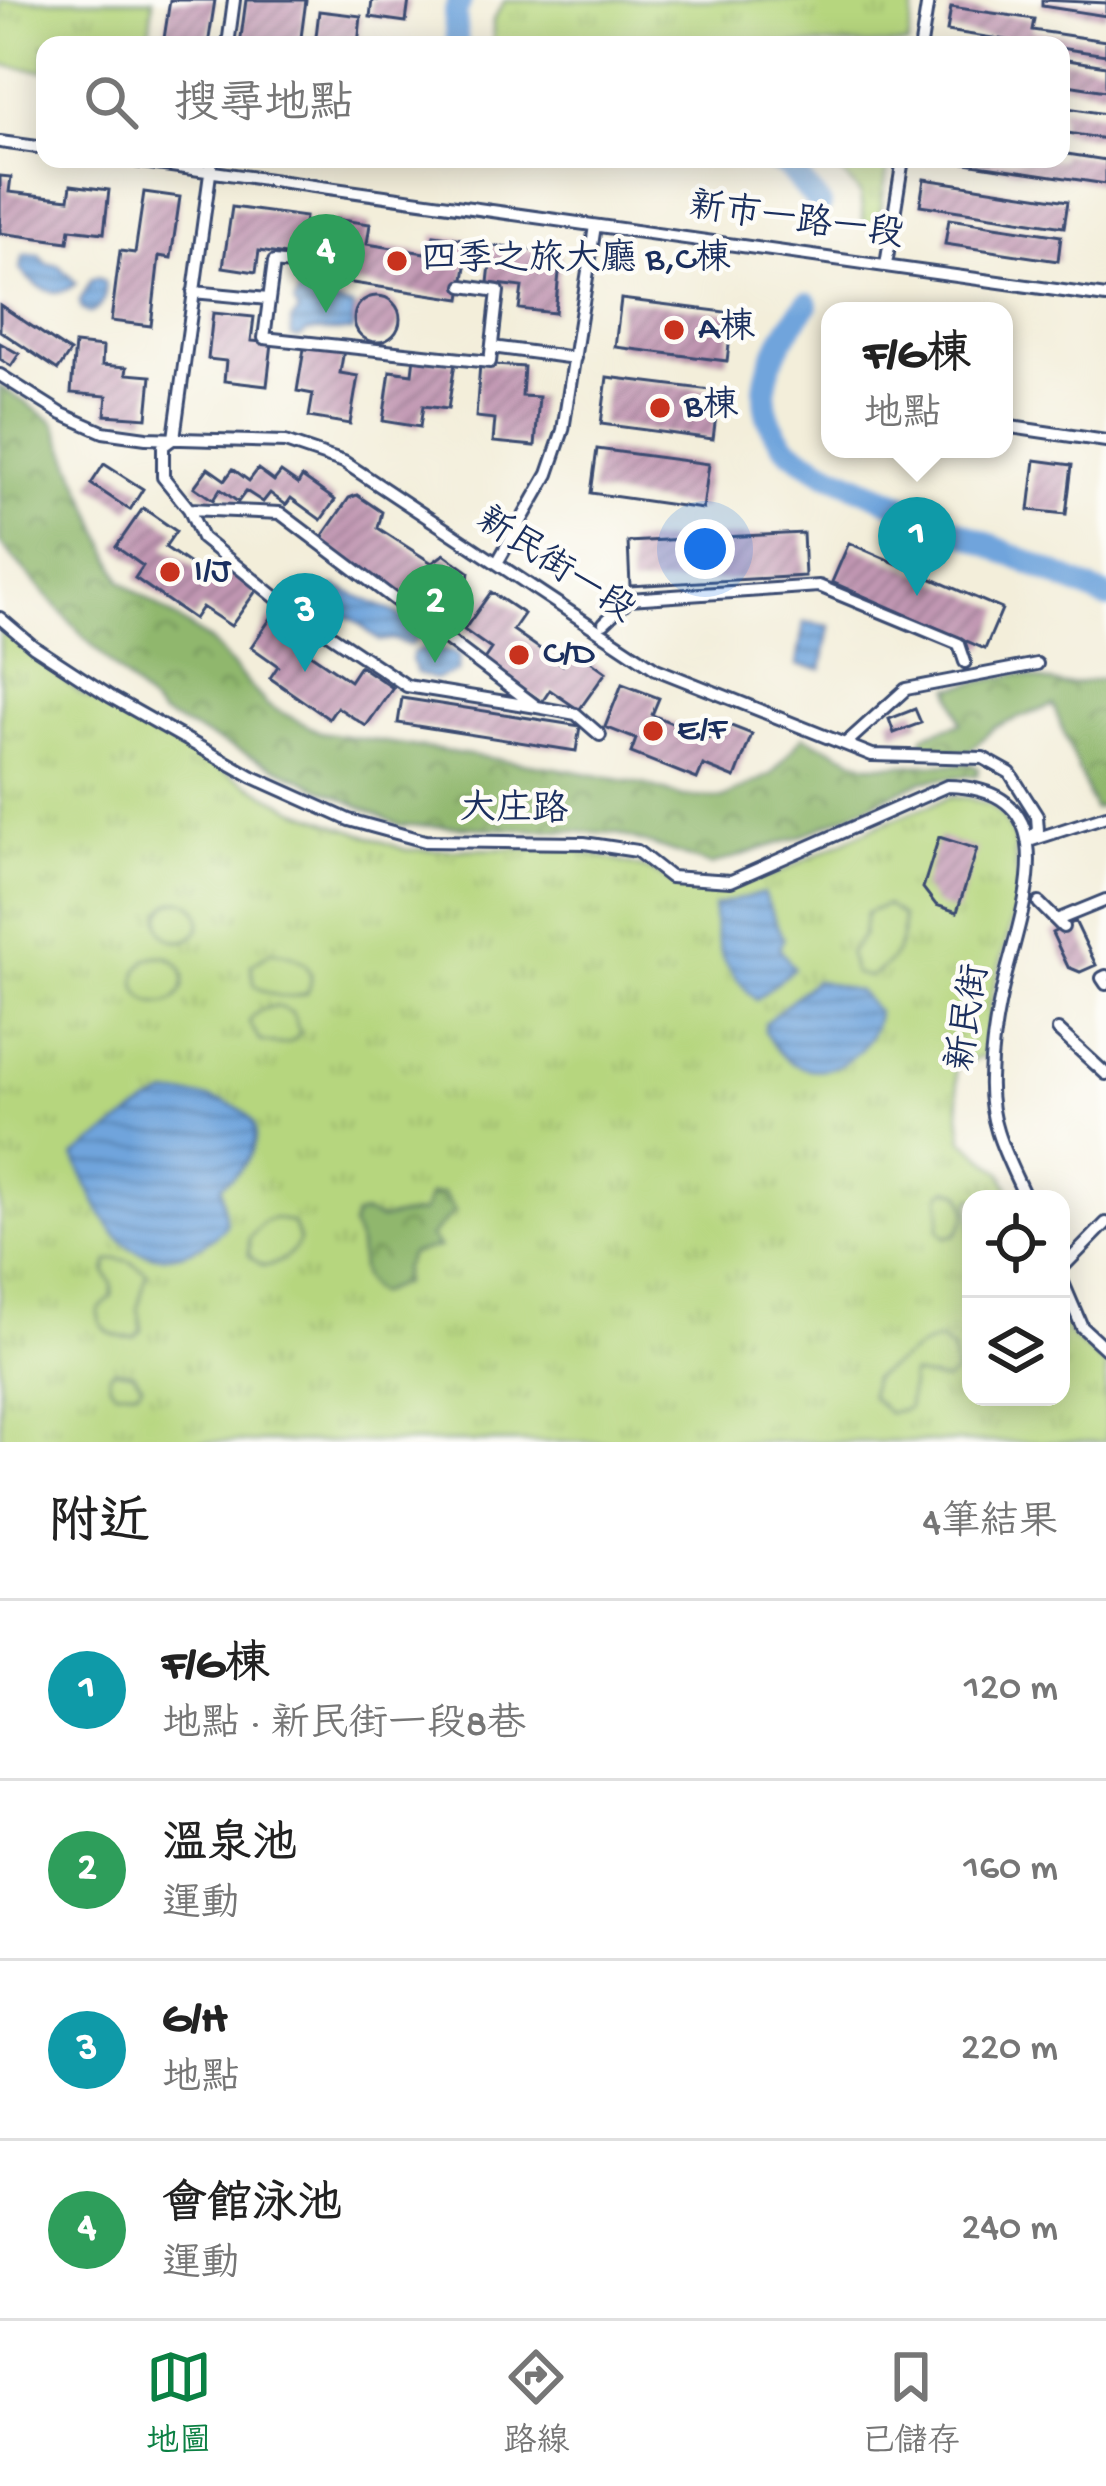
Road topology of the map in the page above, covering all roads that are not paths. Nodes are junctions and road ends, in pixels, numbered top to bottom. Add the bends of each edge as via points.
1 (234, 0) edge
2 (928, 0) edge
3 (229, 36) edge
4 (922, 36) edge
5 (0, 142) edge
6 (36, 147) edge
7 (211, 168) edge
8 (230, 168) edge
9 (902, 168) edge
10 (595, 226) junction
11 (886, 265) junction
12 (326, 268) dead end
13 (463, 286) dead end
14 (193, 292) junction
15 (1106, 297) edge
16 (268, 299) junction
17 (492, 347) junction
18 (575, 358) junction
19 (0, 375) edge
20 (1013, 426) edge
21 (174, 438) junction
22 (1106, 441) edge
23 (188, 509) junction
24 (497, 563) junction
25 (0, 618) edge
26 (604, 623) dead end
27 (965, 662) dead end
28 (1037, 664) dead end
29 (537, 707) junction
30 (600, 735) dead end
31 (845, 744) junction
32 (1106, 815) edge
33 (1028, 841) junction
34 (1106, 900) edge
35 (1039, 903) dead end
36 (1058, 1030) dead end
37 (1106, 1074) edge
38 (1022, 1190) edge
39 (1106, 1223) edge
40 (1070, 1263) edge
41 (1070, 1296) edge
42 (1106, 1349) edge

1 - 3 street
2 - 4 street
5 - 6 street
7 - 14 street
8 - 10 street, 新市一路一段
9 - 11 street
10 - 11 street, 新市一路一段
10 - 18 street
11 - 15 street, 新市一路一段
12 - 16 street via 274,262
13 - 17 street via 498,291
14 - 16 street
14 - 21 street
16 - 17 street via 264,338 490,362
17 - 18 street
18 - 24 street via 548,474
19 - 21 street, 新民街一段 via 103,432
20 - 22 street
21 - 23 street via 164,446 163,477
21 - 24 street, 新民街一段 via 285,442 344,462
23 - 29 street via 280,513
23 - 29 street via 202,538 407,686
24 - 31 street, 新民街一段 via 656,669
25 - 33 street, 大庄路 via 111,697 253,777 349,820 425,842 584,843 637,851 670,878 731,881 947,786 980,787 1005,801
26 - 27 street via 629,598 819,586 958,644
28 - 31 street via 906,689
29 - 30 street via 576,714
31 - 33 street, 新民街一段 via 872,755 983,758 1026,794 1038,830
32 - 33 street
33 - 38 street, 新民街 via 1031,876 989,1081 992,1123
34 - 35 street via 1060,924
36 - 37 street
39 - 40 street
41 - 42 street via 1082,1327

